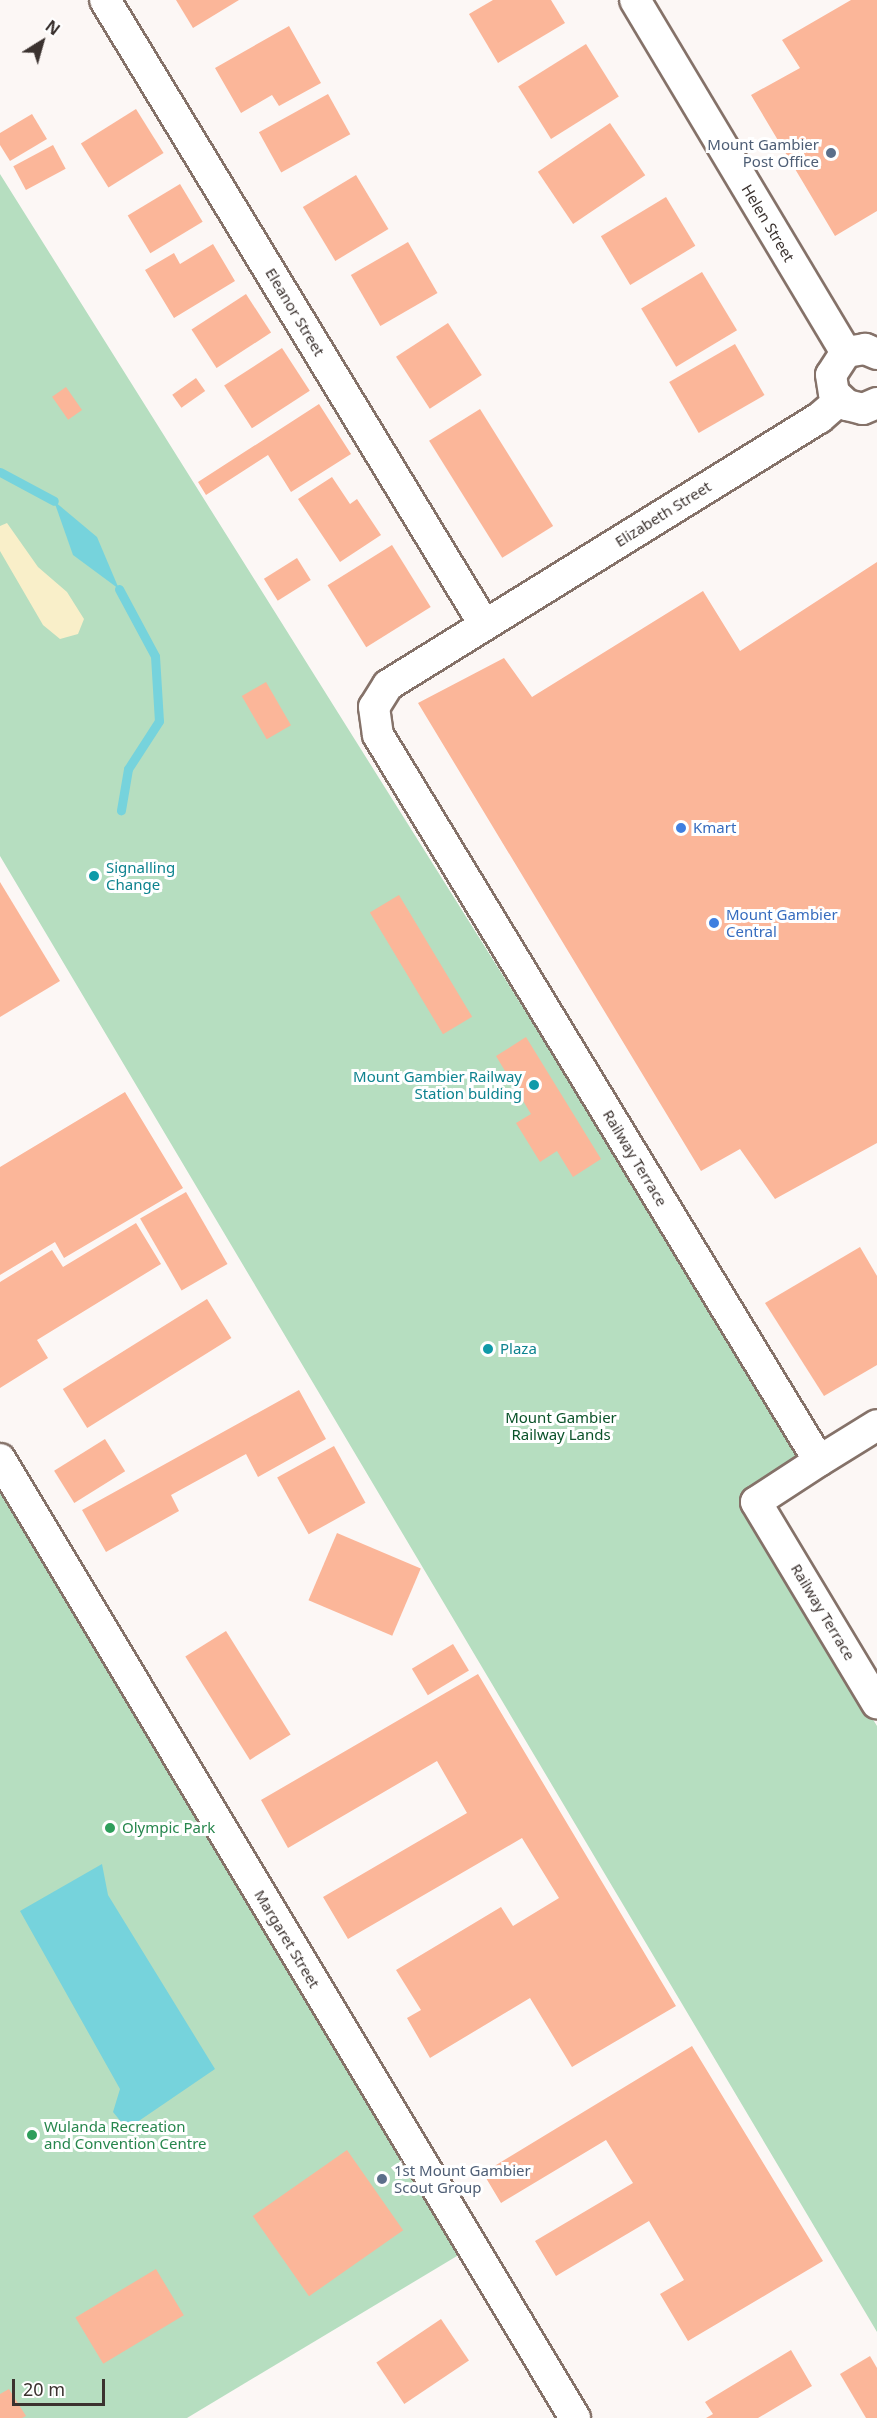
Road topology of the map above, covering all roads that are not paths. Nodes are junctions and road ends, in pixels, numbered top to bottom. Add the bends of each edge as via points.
1 (105, 0) edge
2 (635, 0) edge
3 (846, 352) junction
4 (877, 354) edge
5 (840, 400) junction
6 (877, 403) edge
7 (484, 624) junction
8 (877, 1425) edge
9 (0, 1459) edge
10 (819, 1461) junction
11 (877, 1702) edge
12 (575, 2418) edge

1 - 7 street, Eleanor Street
2 - 3 street, Helen Street
3 - 4 street via 865,349
3 - 5 street via 831,375
5 - 6 street via 855,408
5 - 7 street, Elizabeth Street via 819,418
7 - 10 street, Railway Terrace via 388,685 374,707 378,735
8 - 10 street
9 - 12 street, Margaret Street
10 - 11 street, Railway Terrace via 756,1502

